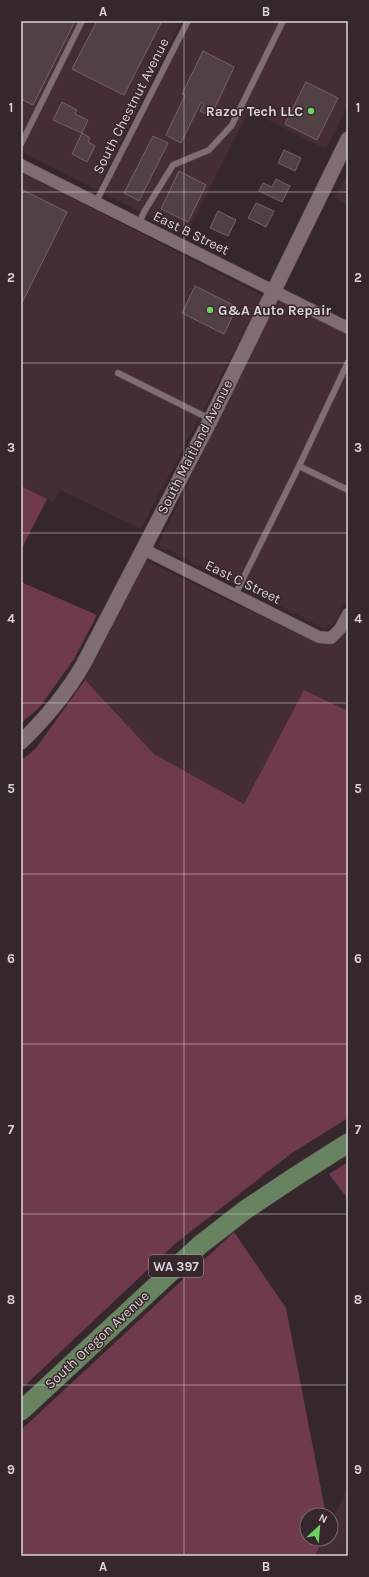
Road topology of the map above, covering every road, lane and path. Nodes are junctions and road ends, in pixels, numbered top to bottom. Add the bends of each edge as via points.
1 (82, 21) edge
2 (188, 21) edge
3 (283, 21) edge
4 (348, 139) edge
5 (21, 144) edge
6 (21, 164) edge
7 (96, 202) junction
8 (139, 224) junction
9 (273, 290) junction
10 (348, 328) edge
11 (348, 362) edge
12 (118, 373) dead end
13 (210, 419) junction
14 (299, 466) junction
15 (348, 490) edge
16 (143, 549) junction
17 (235, 595) junction
18 (348, 614) edge
19 (21, 742) edge
20 (348, 1143) edge
21 (21, 1411) edge

1 - 5 lane
2 - 7 lane, South Chestnut Avenue
3 - 8 lane via 232,124 209,150 174,165
4 - 9 street, South Maitland Avenue
6 - 7 street, East B Street
7 - 8 street, East B Street
8 - 9 street, East B Street
9 - 10 street, East B Street
9 - 13 street, South Maitland Avenue
11 - 14 lane
12 - 13 lane
13 - 16 street, South Maitland Avenue
14 - 15 lane
14 - 17 lane
16 - 17 street, East C Street
16 - 19 street, South Maitland Avenue via 75,679 46,717
17 - 18 street, East C Street via 319,637 331,638 340,629
20 - 21 main road, South Oregon Avenue / WA 397 via 245,1210 200,1245

